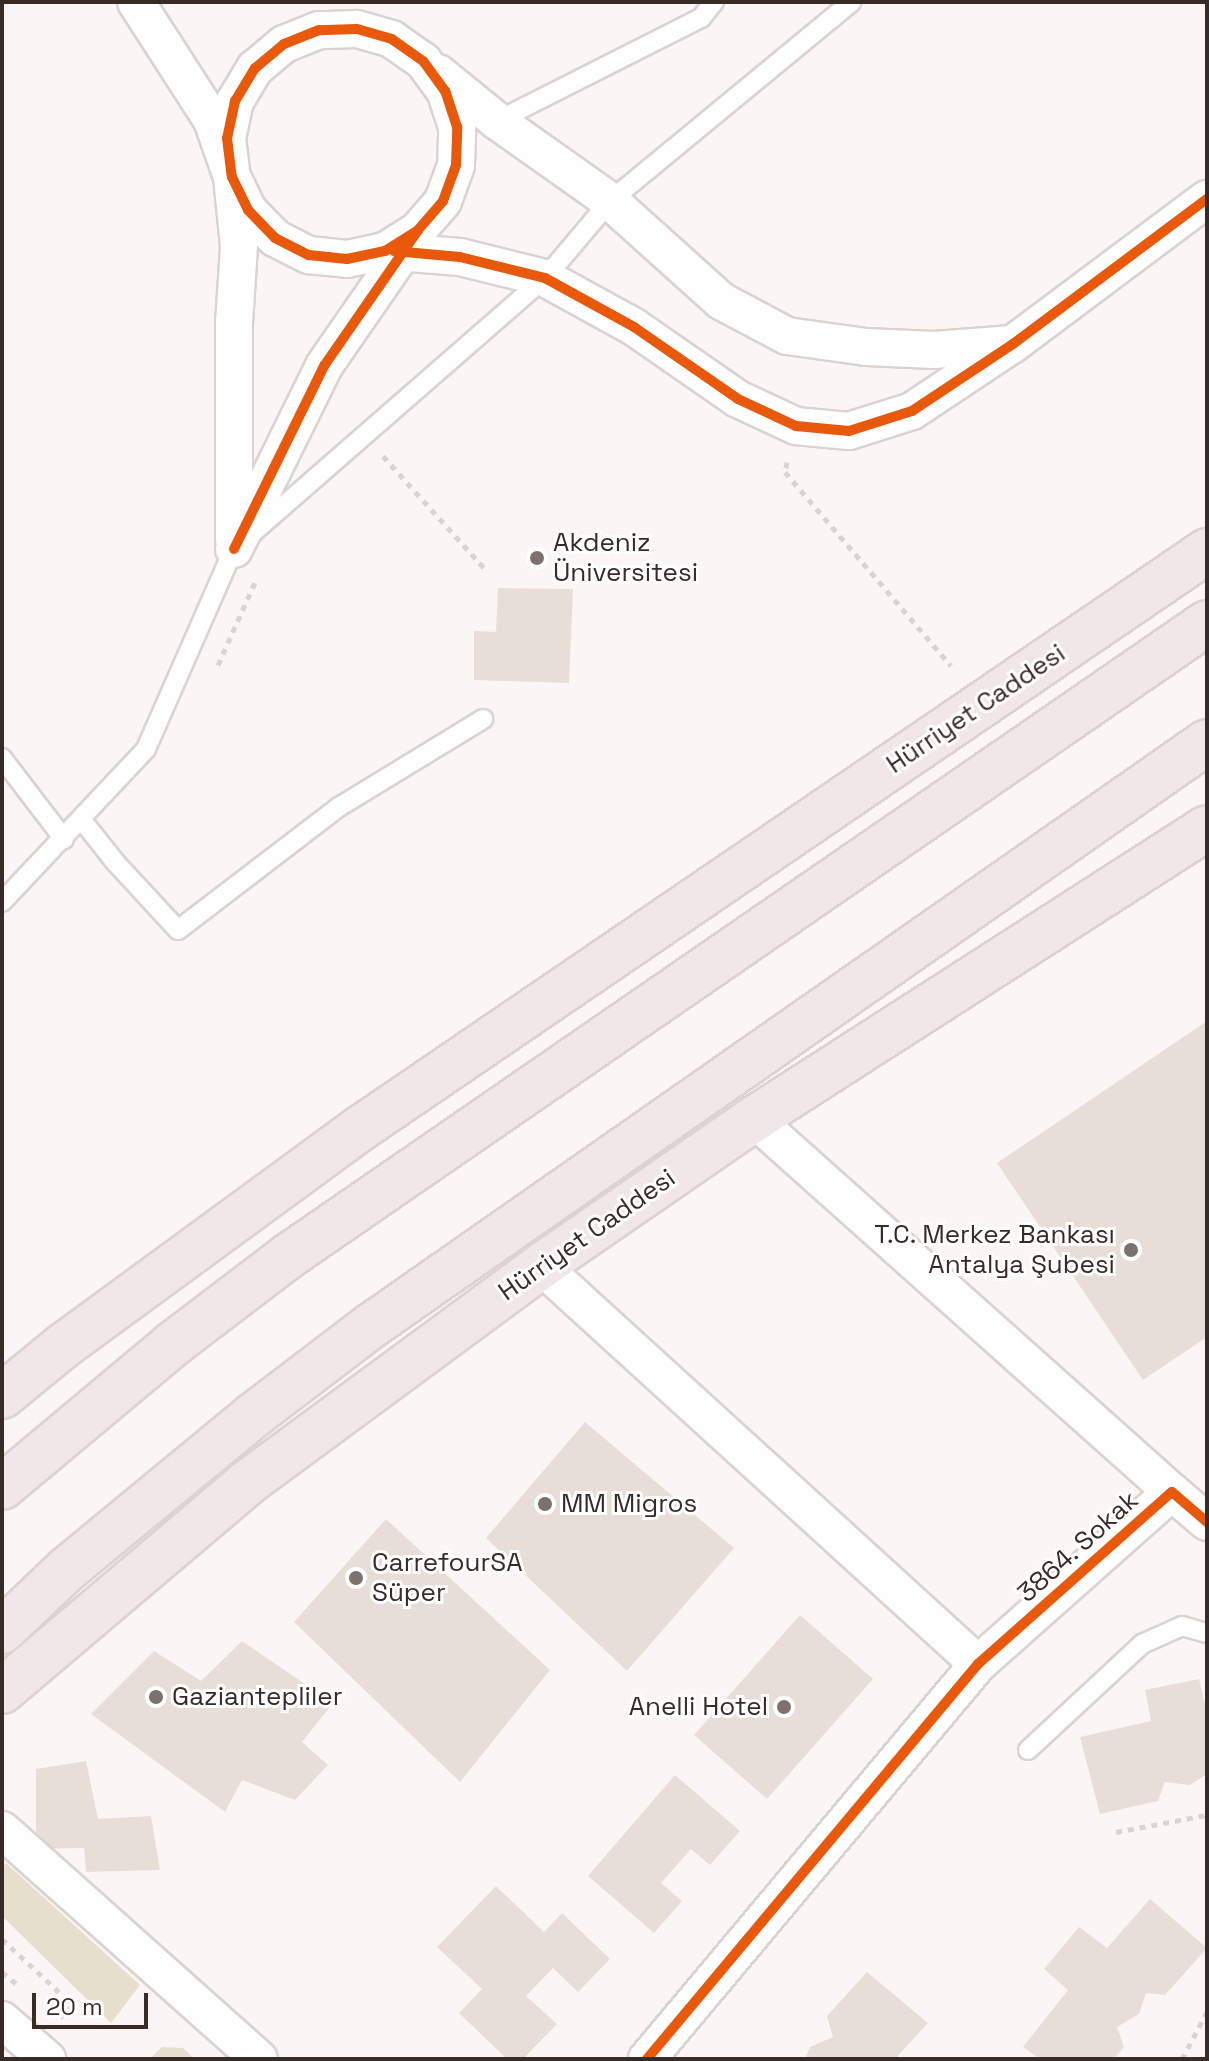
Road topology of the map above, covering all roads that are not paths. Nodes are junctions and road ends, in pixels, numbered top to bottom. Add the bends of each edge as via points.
1 (136, 2) edge
2 (340, 2) edge
3 (714, 2) edge
4 (851, 2) edge
5 (392, 39) junction
6 (423, 61) junction
7 (497, 121) junction
8 (232, 177) junction
9 (1207, 199) edge
10 (610, 201) junction
11 (402, 244) junction
12 (545, 278) junction
13 (1013, 344) junction
14 (234, 549) junction
15 (1207, 551) edge
16 (1207, 623) edge
17 (483, 719) dead end
18 (1207, 742) edge
19 (2, 758) edge
20 (81, 819) junction
21 (1207, 828) edge
22 (64, 839) junction
23 (2, 902) edge
24 (754, 1119) junction
25 (541, 1266) junction
26 (2, 1396) edge
27 (2, 1487) edge
28 (1172, 1492) junction
29 (1207, 1522) edge
30 (2, 1631) edge
31 (1207, 1633) edge
32 (978, 1664) junction
33 (2, 1691) edge
34 (1028, 1750) dead end
35 (2, 1830) edge
36 (2, 2020) edge
37 (47, 2059) edge
38 (259, 2059) edge
39 (647, 2059) edge

1 - 8 street via 212,120
2 - 5 street
3 - 7 lane via 701,18
4 - 10 lane
5 - 6 street
5 - 8 street via 356,29 319,30 284,44 255,68 235,101 227,138
6 - 7 street
6 - 11 street via 445,91 457,127 456,165 443,201
7 - 10 street
8 - 11 street via 248,210 275,238 309,255 347,259
8 - 14 street via 239,246
9 - 13 street
10 - 12 lane
10 - 13 street via 721,301 787,336 934,350
11 - 12 street
11 - 14 street via 324,366
12 - 13 street via 634,327 738,399 796,426 849,431 912,411
12 - 14 lane
14 - 20 lane via 146,749
15 - 26 highway, Hürriyet Caddesi via 358,1130
16 - 27 highway via 287,1257
17 - 20 lane via 339,807 178,930
18 - 30 highway via 368,1328 89,1550
19 - 22 lane
20 - 22 lane
21 - 24 highway, Hürriyet Caddesi
22 - 23 lane
24 - 25 highway, Hürriyet Caddesi
24 - 28 street
25 - 32 street
25 - 33 highway, Hürriyet Caddesi via 247,1483
28 - 29 street, 3864. Sokak
28 - 32 street, 3864. Sokak
31 - 34 lane via 1182,1626 1142,1644
32 - 39 street, 3864. Sokak
35 - 38 street
36 - 37 street

